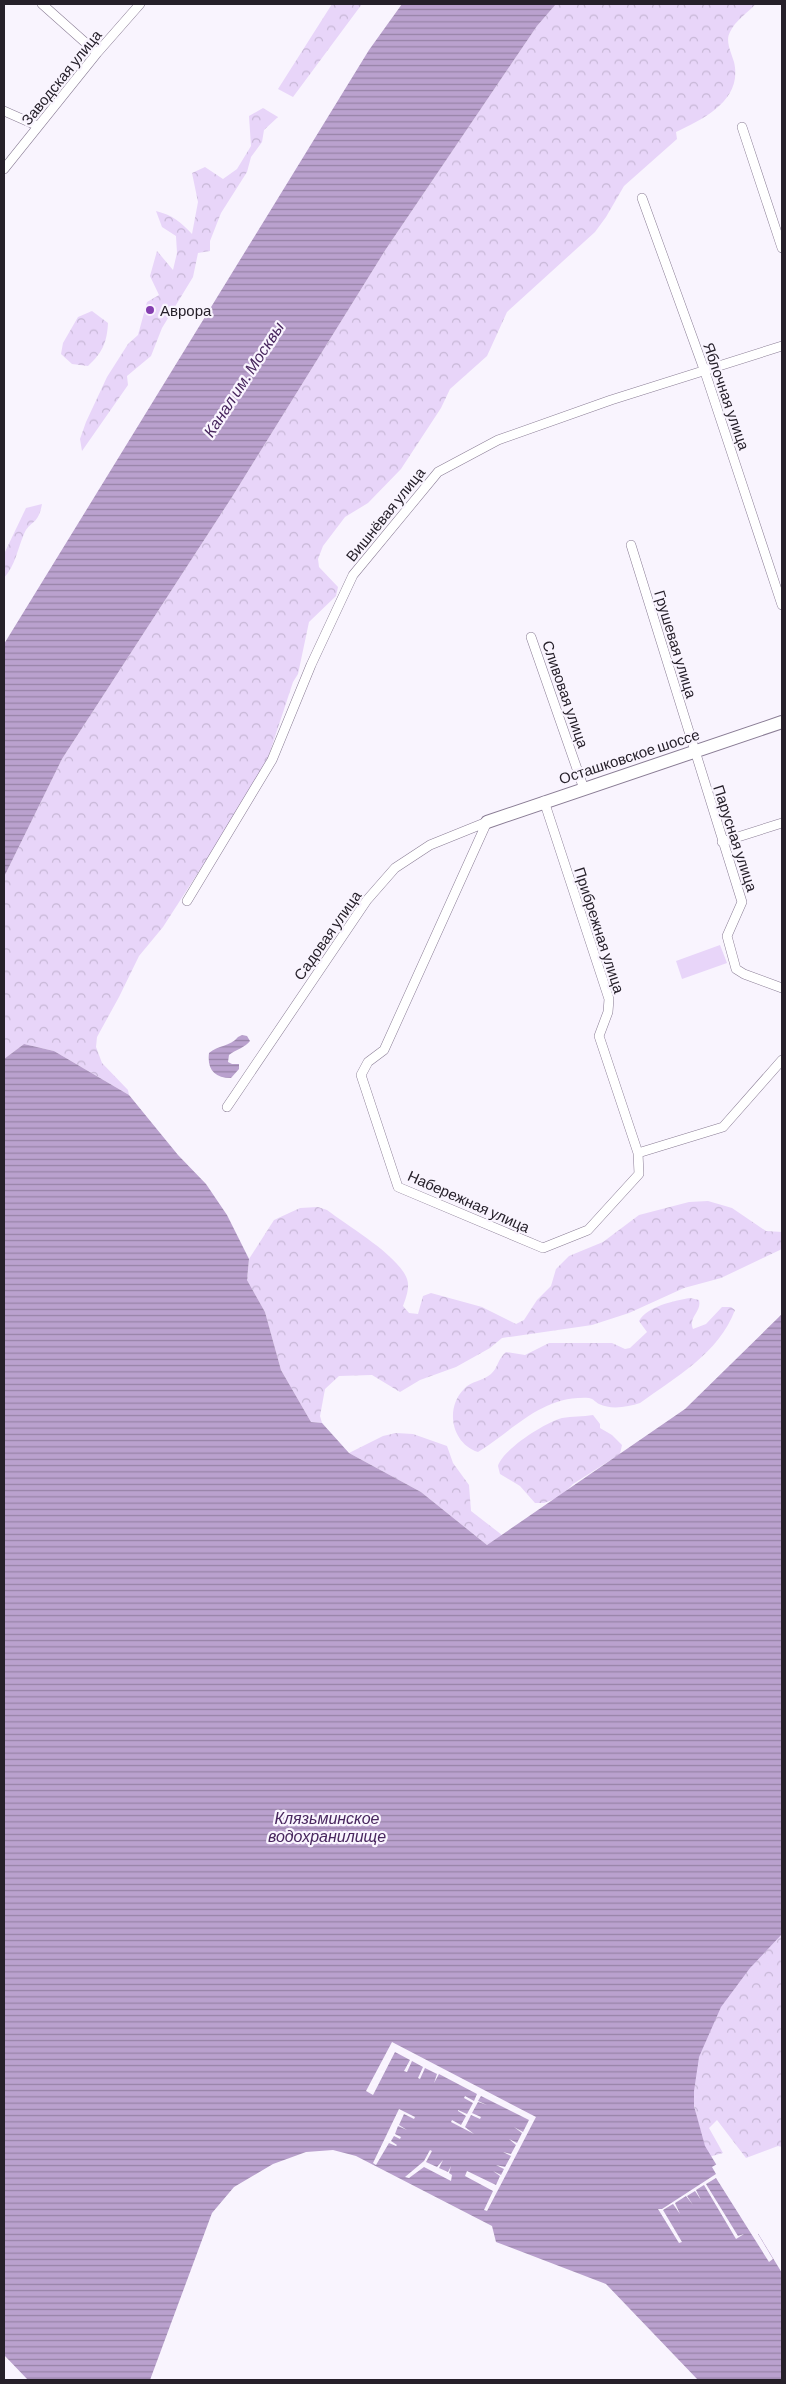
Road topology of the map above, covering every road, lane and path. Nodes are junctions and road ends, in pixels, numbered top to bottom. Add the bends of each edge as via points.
1 (42, 4) edge
2 (140, 4) edge
3 (97, 53) junction
4 (4, 111) edge
5 (38, 126) junction
6 (742, 127) dead end
7 (4, 169) edge
8 (642, 198) dead end
9 (782, 248) edge
10 (782, 346) edge
11 (706, 372) junction
12 (631, 545) dead end
13 (782, 605) edge
14 (531, 637) dead end
15 (782, 722) edge
16 (694, 752) junction
17 (584, 789) junction
18 (544, 801) junction
19 (487, 822) junction
20 (782, 823) edge
21 (722, 842) junction
22 (187, 901) dead end
23 (782, 988) edge
24 (782, 1060) edge
25 (228, 1107) dead end
26 (638, 1153) junction

1 - 3 street
2 - 3 street, Заводская улица
3 - 5 street, Заводская улица
4 - 5 street
5 - 7 street, Заводская улица
6 - 9 street
8 - 11 street, Яблочная улица
10 - 11 street, Вишнёвая улица
11 - 13 street, Яблочная улица
11 - 22 street, Вишнёвая улица via 611,400 498,440 438,472 353,575 310,665 272,760
12 - 16 street, Грушевая улица
14 - 17 street, Сливовая улица
15 - 16 street, Осташковское шоссе
16 - 17 street, Осташковское шоссе
16 - 21 street, Парусная улица
17 - 18 street, Осташковское шоссе
18 - 19 street, Осташковское шоссе
18 - 26 street, Прибрежная улица via 609,999 599,1036
19 - 25 street, Садовая улица via 430,845 395,868 368,900
19 - 26 street, Набережная улица via 384,1050 368,1062 361,1075 398,1187 543,1248 588,1230 640,1174
20 - 21 street
21 - 23 street, Парусная улица via 742,902 727,936 736,969
24 - 26 street via 723,1127

